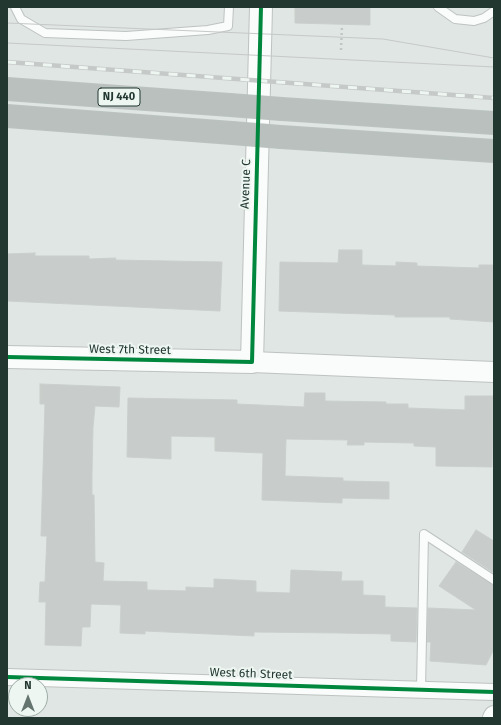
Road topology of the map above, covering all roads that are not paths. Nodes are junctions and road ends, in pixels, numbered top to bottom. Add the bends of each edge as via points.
1 (15, 7) edge
2 (229, 7) edge
3 (261, 7) edge
4 (438, 7) edge
5 (494, 11) edge
6 (7, 89) edge
7 (7, 116) edge
8 (84, 122) junction
9 (494, 123) edge
10 (7, 126) edge
11 (494, 151) edge
12 (7, 357) edge
13 (252, 362) junction
14 (494, 372) edge
15 (494, 580) edge
16 (7, 677) edge
17 (421, 689) junction
18 (494, 692) edge

1 - 2 lane via 22,19 45,33 126,36 208,30 228,26
3 - 13 main road, Avenue C
4 - 5 lane via 455,19 474,21
6 - 9 highway, NJ 440, bridge
7 - 8 highway, NJ 440
8 - 10 highway
8 - 11 highway, NJ 440, bridge
12 - 13 main road, West 7th Street
13 - 14 street, West 7th Street
15 - 17 lane via 424,534
16 - 17 street, West 6th Street
17 - 18 street, West 6th Street

